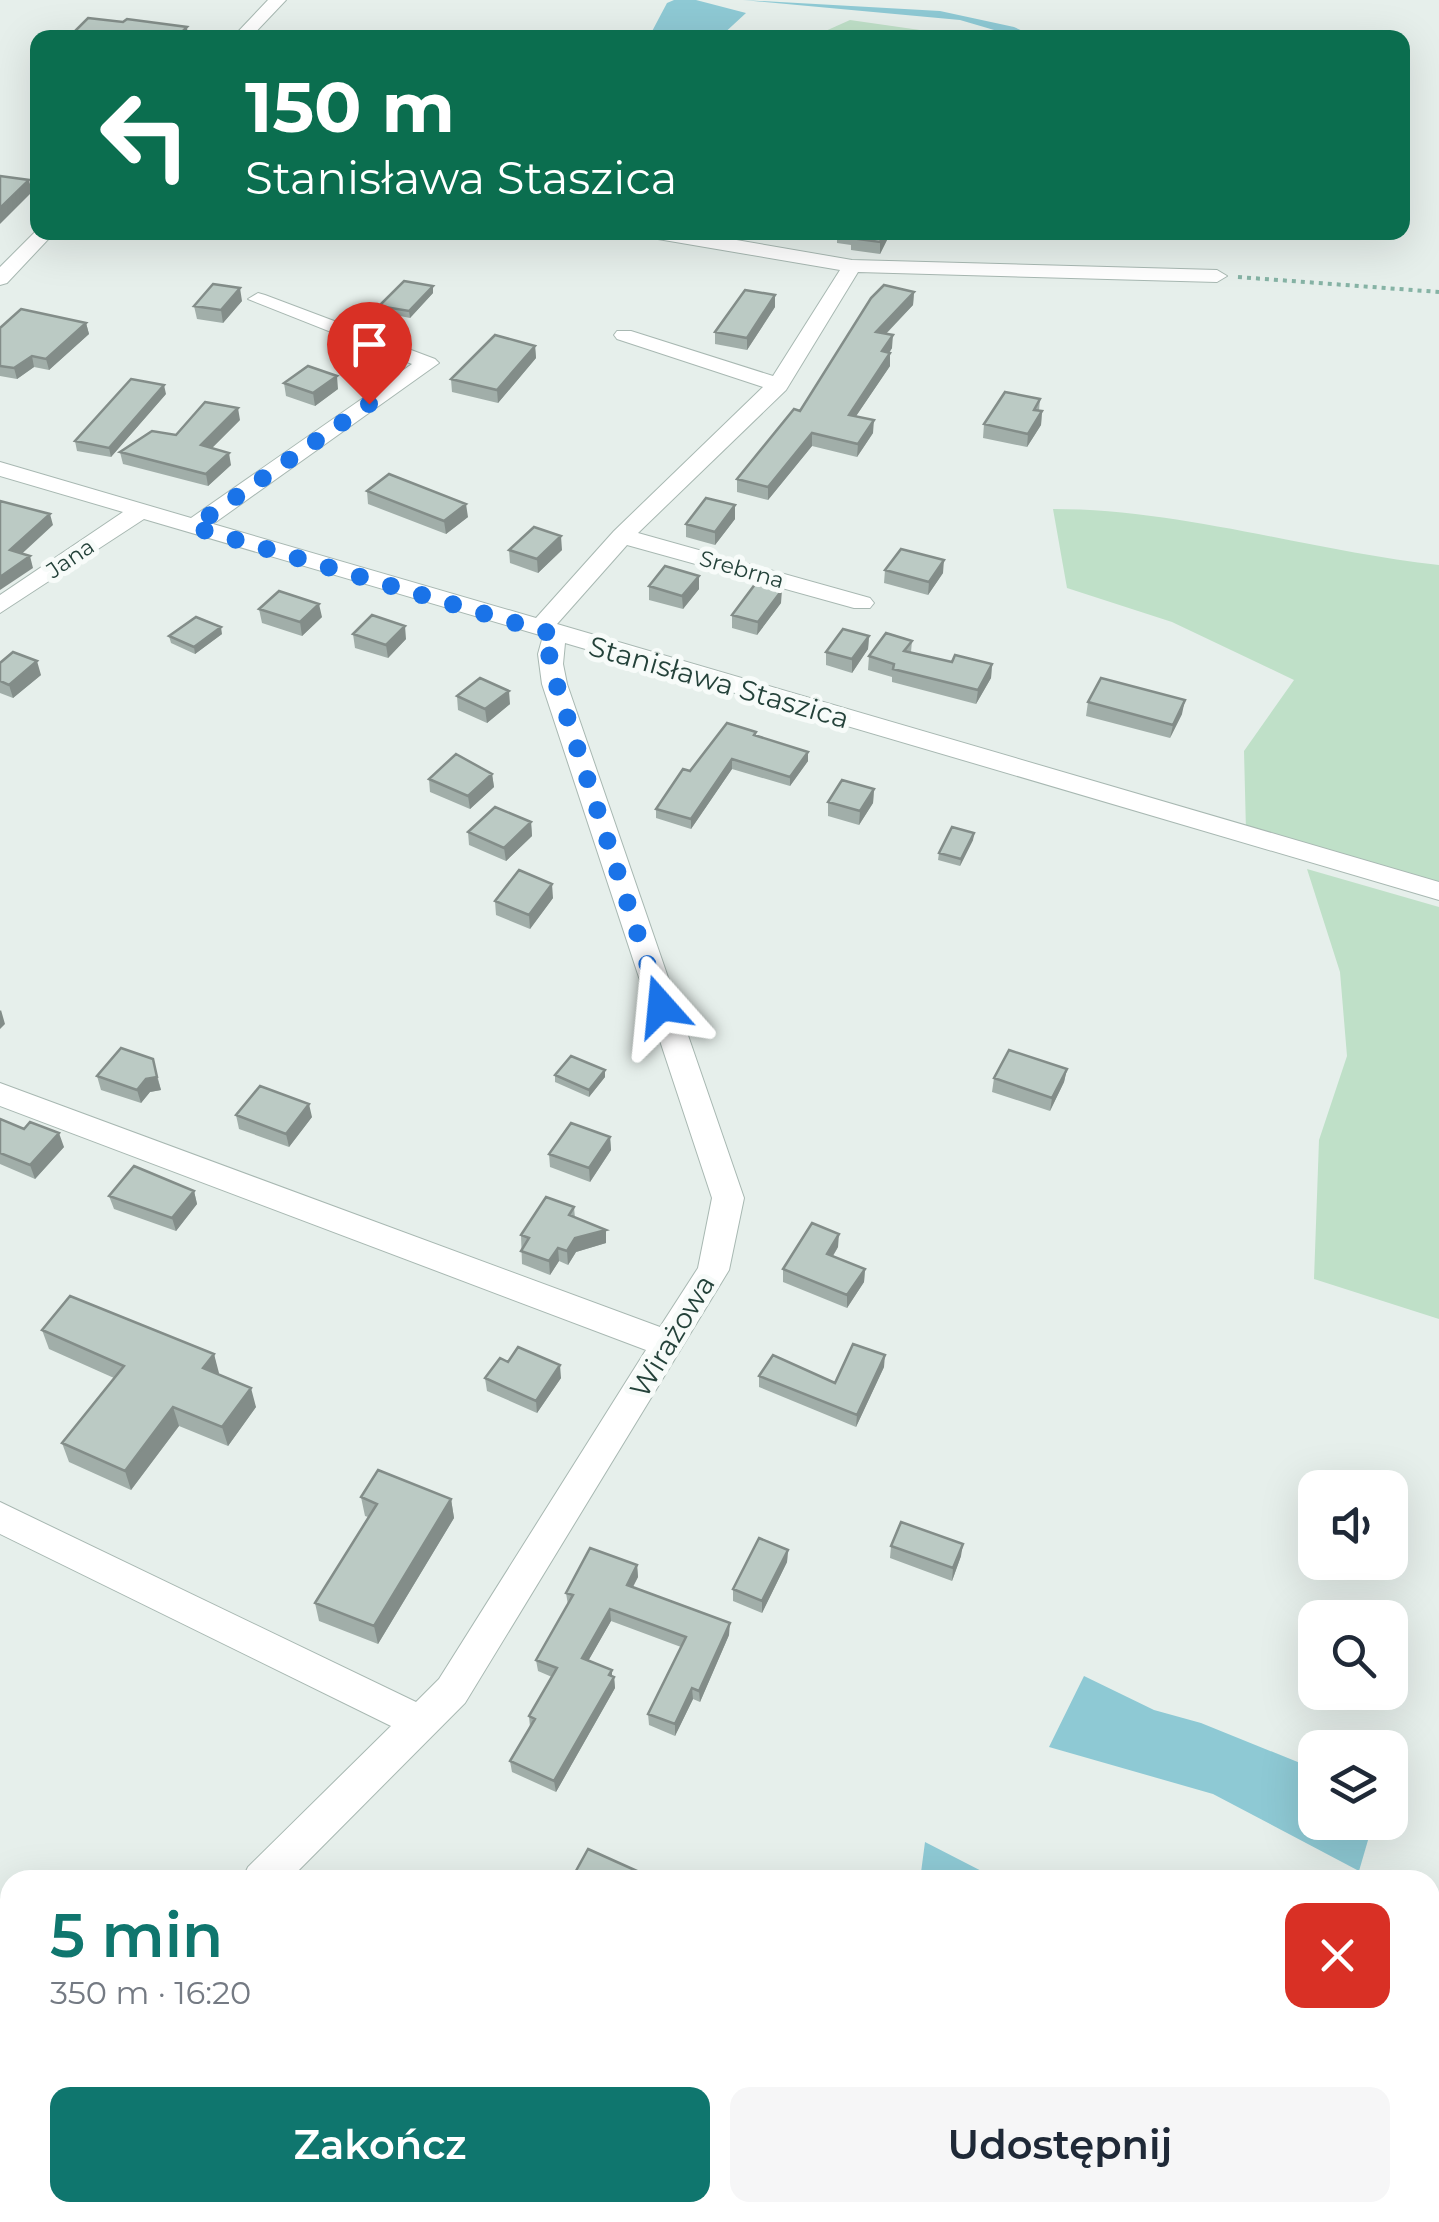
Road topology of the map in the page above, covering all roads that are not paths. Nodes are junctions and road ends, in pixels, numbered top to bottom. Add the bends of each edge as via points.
1 (278, 0) edge
2 (248, 30) edge
3 (38, 240) edge
4 (699, 240) edge
5 (852, 266) junction
6 (1217, 276) road end
7 (0, 279) edge
8 (258, 300) dead end
9 (624, 336) dead end
10 (778, 385) junction
11 (0, 469) edge
12 (140, 511) junction
13 (193, 527) junction
14 (622, 536) junction
15 (862, 603) dead end
16 (0, 606) edge
17 (547, 632) junction
18 (1439, 892) edge
19 (0, 1094) edge
20 (668, 1344) junction
21 (0, 1517) edge
22 (420, 1722) junction
23 (272, 1870) edge

1 - 2 street
3 - 7 street
4 - 5 street
5 - 6 street
5 - 10 street
8 - 13 street via 428,362
9 - 10 street
10 - 14 street
11 - 12 street, Stanisława Staszica
12 - 13 street, Stanisława Staszica
12 - 16 street, Jana
13 - 17 street, Stanisława Staszica
14 - 15 street, Srebrna
14 - 17 street
17 - 18 street, Stanisława Staszica
17 - 20 street, Wirażowa via 565,714 728,1198 713,1270
19 - 20 street
20 - 22 street, Wirażowa via 452,1691
21 - 22 street
22 - 23 street, Wirażowa

